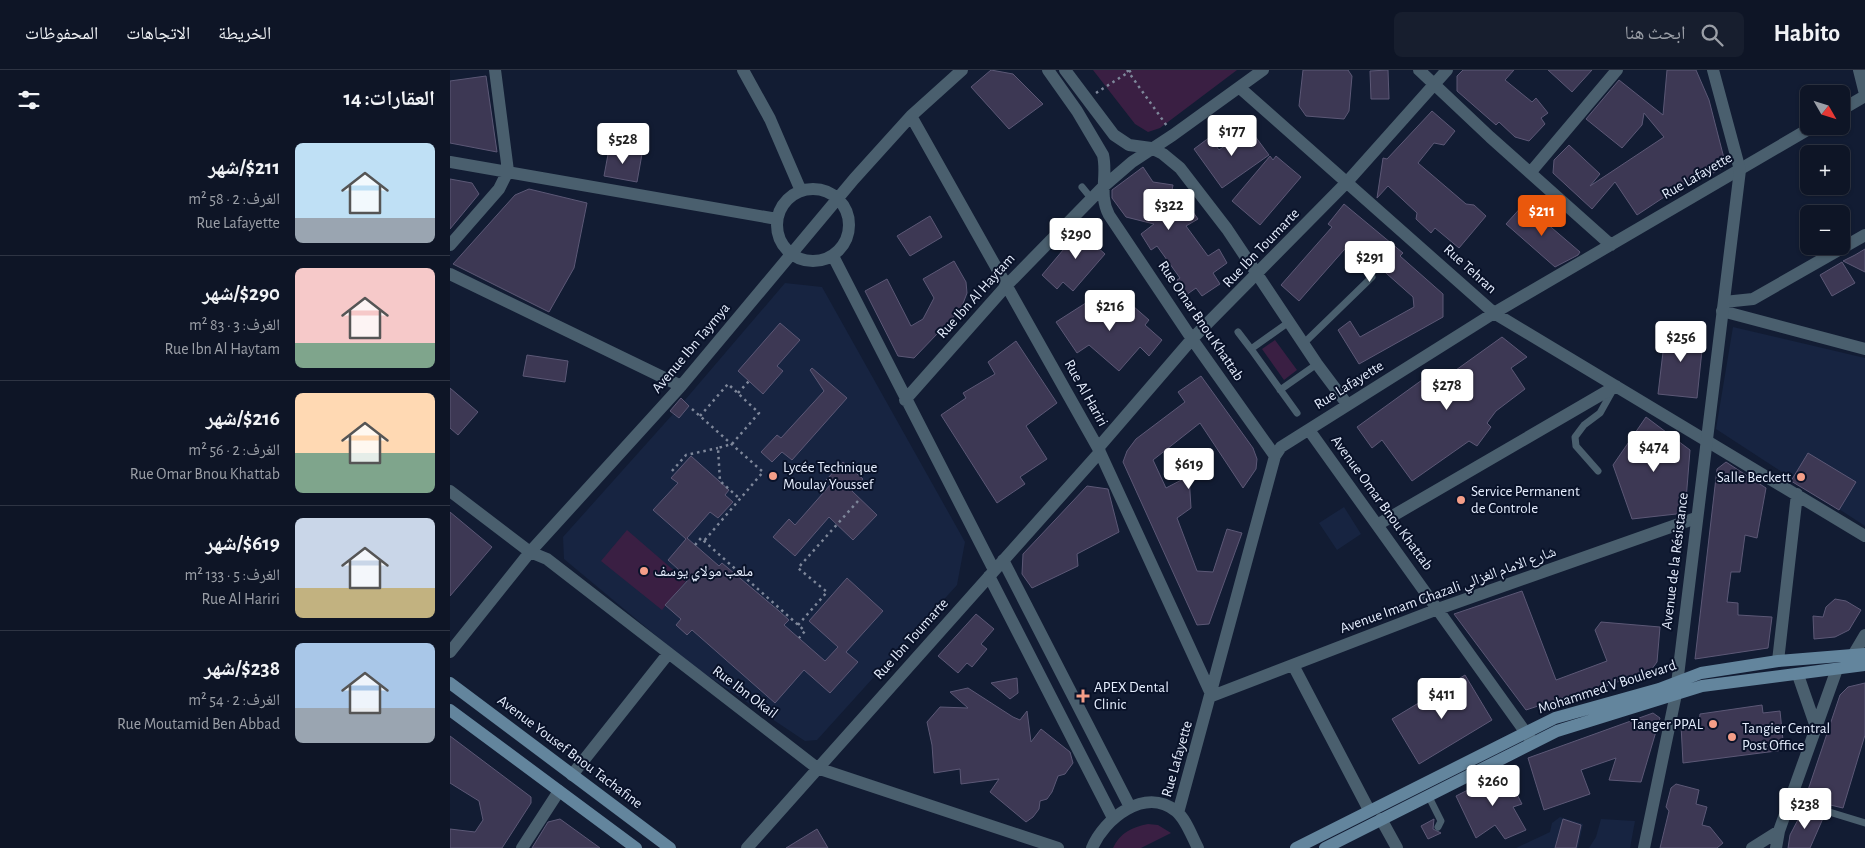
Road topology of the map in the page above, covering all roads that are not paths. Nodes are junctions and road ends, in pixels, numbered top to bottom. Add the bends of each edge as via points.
1 (495, 70) edge
2 (743, 70) edge
3 (962, 70) edge
4 (1048, 70) edge
5 (1065, 70) edge
6 (1263, 70) edge
7 (1419, 70) edge
8 (1447, 70) edge
9 (1617, 70) edge
10 (1713, 70) edge
11 (1860, 70) edge
12 (1434, 85) junction
13 (1240, 88) junction
14 (1865, 95) edge
15 (1850, 104) edge
16 (911, 116) junction
17 (1800, 134) edge
18 (1151, 148) junction
19 (450, 162) edge
20 (1740, 170) junction
21 (508, 171) junction
22 (1530, 173) junction
23 (1347, 182) junction
24 (1082, 187) dead end
25 (1103, 187) junction
26 (801, 190) junction
27 (838, 198) junction
28 (1091, 198) junction
29 (777, 218) junction
30 (1865, 235) edge
31 (450, 245) edge
32 (1611, 245) junction
33 (790, 254) junction
34 (832, 256) junction
35 (450, 274) edge
36 (1258, 274) junction
37 (1372, 277) dead end
38 (1007, 285) junction
39 (1723, 306) junction
40 (1494, 313) junction
41 (1289, 322) junction
42 (1238, 332) dead end
43 (1192, 339) junction
44 (1303, 344) junction
45 (1251, 349) junction
46 (1865, 349) edge
47 (1317, 364) junction
48 (681, 386) junction
49 (1616, 386) junction
50 (1280, 390) junction
51 (905, 400) junction
52 (1348, 404) junction
53 (1297, 413) dead end
54 (1308, 430) junction
55 (1706, 439) junction
56 (1099, 450) junction
57 (1275, 456) junction
58 (1598, 471) dead end
59 (450, 491) edge
60 (1797, 494) junction
61 (1696, 518) junction
62 (1377, 525) junction
63 (1865, 536) edge
64 (530, 552) junction
65 (1003, 560) junction
66 (992, 573) junction
67 (1438, 609) junction
68 (1865, 634) edge
69 (450, 652) edge
70 (668, 654) junction
71 (1859, 654) edge
72 (1778, 661) junction
73 (1293, 665) junction
74 (1865, 665) edge
75 (1842, 668) junction
76 (1798, 675) junction
77 (450, 682) edge
78 (1676, 688) junction
79 (1212, 696) junction
80 (450, 710) edge
81 (1816, 727) junction
82 (1529, 737) junction
83 (817, 768) junction
84 (572, 775) junction
85 (559, 791) junction
86 (1428, 795) junction
87 (1790, 800) junction
88 (1130, 807) junction
89 (1369, 810) junction
90 (1178, 813) junction
91 (1113, 818) junction
92 (1381, 819) junction
93 (1865, 823) edge
94 (1438, 827) dead end
95 (1779, 831) junction
96 (522, 848) edge
97 (636, 848) edge
98 (670, 848) edge
99 (747, 848) edge
100 (1058, 848) edge
101 (1092, 848) edge
102 (1198, 848) edge
103 (1296, 848) edge
104 (1325, 848) edge
105 (1397, 848) edge
106 (1644, 848) edge
107 (1752, 848) edge
108 (1776, 848) edge

1 - 21 street
2 - 26 street via 770,119
3 - 16 street, Avenue Ibn Taymya
4 - 25 street, Rue Omar Bnou Khattab via 1103,155
5 - 18 street via 1121,141
6 - 13 street, Rue Ibn Al Haytam
7 - 12 street
8 - 12 street, Rue Ibn Toumarte
9 - 22 street
10 - 20 street, Avenue de la Résistance
11 - 14 street
12 - 22 street
12 - 23 street, Rue Ibn Toumarte
13 - 18 street, Rue Ibn Al Haytam
13 - 23 street, Rue Tehran
14 - 15 street
16 - 27 street, Avenue Ibn Taymya
16 - 38 street, Rue Al Hariri
17 - 20 street, Rue Lafayette
18 - 25 street, Rue Ibn Al Haytam
18 - 36 street via 1180,168
19 - 21 street
20 - 32 street, Rue Lafayette
20 - 39 street, Avenue de la Résistance
21 - 29 street
21 - 31 street via 499,189
22 - 32 street
23 - 36 street, Rue Ibn Toumarte
23 - 40 street, Rue Tehran
24 - 28 lane
25 - 28 street, Rue Ibn Al Haytam
25 - 43 street, Rue Omar Bnou Khattab via 1103,199 1109,215
26 - 27 street via 821,189
26 - 29 street via 782,206
27 - 33 street, Avenue Ibn Taymya
27 - 34 street via 845,207 850,230 846,241
28 - 38 street, Rue Ibn Al Haytam
29 - 33 street via 781,244
30 - 39 street via 1753,299
32 - 40 street, Rue Lafayette
33 - 34 street via 810,262
33 - 48 street, Avenue Ibn Taymya
34 - 51 street
35 - 48 street
36 - 41 street
36 - 43 street, Rue Ibn Toumarte
37 - 44 lane
38 - 51 street, Rue Ibn Al Haytam
38 - 56 street, Rue Al Hariri
39 - 46 street
39 - 55 street, Avenue de la Résistance
40 - 49 street, Rue Tehran
40 - 52 street, Rue Lafayette
41 - 44 street
41 - 45 lane
42 - 45 lane
43 - 56 street, Rue Ibn Toumarte
43 - 57 street, Rue Omar Bnou Khattab
44 - 47 street
45 - 50 lane
47 - 50 lane
47 - 52 street
48 - 64 street, Avenue Ibn Taymya
49 - 55 street, Rue Tehran
49 - 58 lane via 1600,413 1584,424 1575,437 1576,446
49 - 62 street
50 - 53 lane
51 - 66 street
52 - 54 street, Rue Lafayette
54 - 57 street, Rue Lafayette via 1281,447
54 - 62 street, Avenue Omar Bnou Khattab
55 - 60 street, Rue Tehran
55 - 61 street, Avenue de la Résistance
56 - 65 street, Rue Ibn Toumarte
56 - 79 street, Rue Al Hariri
57 - 79 street, Rue Lafayette
59 - 64 street, Rue Ibn Okail
60 - 63 street, Rue Tehran
60 - 72 street
61 - 67 street, Avenue Imam Ghazali شارع الامام الغزالي
61 - 78 street, Avenue de la Résistance
62 - 67 street, Avenue Omar Bnou Khattab
64 - 69 street, Avenue Ibn Taymya
64 - 70 street, Rue Ibn Okail via 547,559
65 - 66 street, Rue Ibn Toumarte
65 - 88 street
66 - 83 street, Rue Ibn Toumarte
66 - 91 street
67 - 73 street, Avenue Imam Ghazali شارع الامام الغزالي
67 - 82 street, Avenue Omar Bnou Khattab
68 - 71 street
70 - 83 street, Rue Ibn Okail
70 - 84 street
71 - 72 main road, Mohammed V Boulevard
71 - 75 street
72 - 78 main road, Mohammed V Boulevard via 1701,673
73 - 79 street, Avenue Imam Ghazali شارع الامام الغزالي
73 - 89 street
74 - 75 main road
75 - 76 main road
75 - 81 street
76 - 78 main road
76 - 81 street
77 - 84 main road, Avenue Yousef Bnou Tachafine
78 - 82 main road, Mohammed V Boulevard via 1555,718
78 - 106 street, Avenue de la Résistance
79 - 90 street, Rue Lafayette
80 - 85 main road
81 - 87 street
82 - 86 main road
82 - 89 main road, Mohammed V Boulevard
83 - 99 street, Rue Ibn Toumarte
83 - 100 street, Rue Ibn Okail
84 - 98 main road, Avenue Yousef Bnou Tachafine
85 - 96 street
85 - 97 main road
86 - 92 main road
86 - 94 lane via 1441,821
87 - 93 lane
87 - 95 street
88 - 90 street via 1159,804
88 - 91 street
89 - 103 main road, Mohammed V Boulevard
90 - 102 street
91 - 101 street
92 - 104 main road
92 - 105 street
95 - 107 street
95 - 108 street

